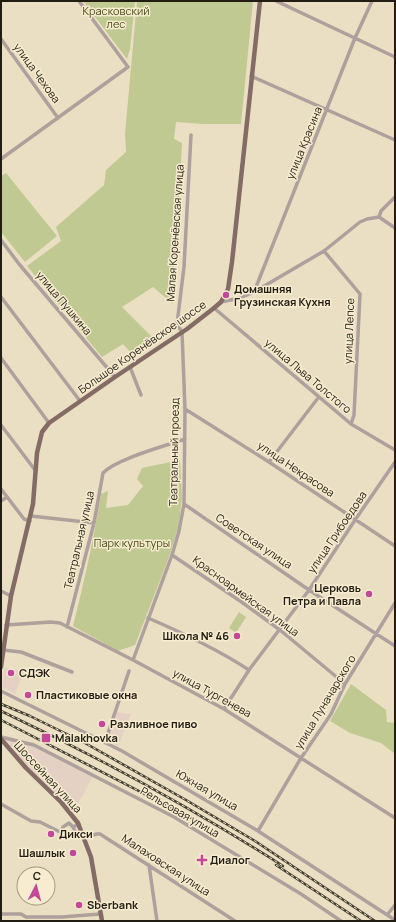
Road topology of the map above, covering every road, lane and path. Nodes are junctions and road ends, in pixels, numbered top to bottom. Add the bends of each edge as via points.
1 (79, 1) edge
2 (260, 1) edge
3 (276, 1) edge
4 (372, 1) edge
5 (354, 38) junction
6 (1, 39) edge
7 (395, 57) edge
8 (252, 76) junction
9 (326, 110) junction
10 (58, 118) junction
11 (191, 135) dead end
12 (395, 140) edge
13 (1, 159) edge
14 (395, 197) edge
15 (379, 217) junction
16 (395, 228) edge
17 (1, 240) edge
18 (324, 251) junction
19 (254, 292) junction
20 (1, 297) edge
21 (221, 302) junction
22 (214, 308) junction
23 (182, 332) junction
24 (1, 358) edge
25 (130, 367) junction
26 (115, 377) junction
27 (141, 395) dead end
28 (318, 398) junction
29 (80, 401) junction
30 (185, 409) junction
31 (49, 423) junction
32 (351, 424) junction
33 (1, 425) edge
34 (185, 439) junction
35 (395, 450) edge
36 (269, 462) junction
37 (395, 462) edge
38 (36, 470) junction
39 (1, 489) edge
40 (7, 497) junction
41 (1, 501) edge
42 (184, 504) junction
43 (30, 518) junction
44 (355, 520) junction
45 (94, 523) junction
46 (395, 546) edge
47 (172, 555) junction
48 (309, 590) junction
49 (1, 591) edge
50 (11, 596) junction
51 (395, 603) edge
52 (148, 618) junction
53 (6, 625) junction
54 (67, 627) junction
55 (280, 630) junction
56 (377, 633) junction
57 (3, 640) edge
58 (395, 646) edge
59 (3, 650) junction
60 (133, 660) junction
61 (1, 667) edge
62 (249, 670) junction
63 (129, 671) dead end
64 (72, 672) dead end
65 (344, 684) junction
66 (1, 691) edge
67 (224, 709) junction
68 (1, 738) edge
69 (105, 742) junction
70 (301, 758) junction
71 (1, 804) edge
72 (395, 818) edge
73 (79, 824) junction
74 (73, 827) junction
75 (258, 831) junction
76 (65, 835) junction
77 (84, 837) junction
78 (149, 865) junction
79 (395, 905) edge
80 (1, 914) edge
81 (100, 914) junction
82 (387, 915) junction
83 (26, 919) edge
84 (395, 920) edge
85 (102, 921) edge
86 (157, 921) edge
87 (235, 921) edge
88 (341, 921) edge

1 - 10 street via 128,67
2 - 8 main road, Большое Коренёвское шоссе
3 - 5 street
4 - 5 street, улица Красина
5 - 7 street
5 - 9 street, улица Красина
6 - 10 street, улица Чехова
8 - 9 street
8 - 21 main road, Большое Коренёвское шоссе via 229,284
9 - 12 street
9 - 19 street, улица Красина
10 - 13 street
11 - 23 street, Малая Коренёвская улица via 184,268 177,324
14 - 15 street
15 - 16 street
15 - 18 street via 360,222
17 - 26 street, улица Пушкина
18 - 19 street
18 - 32 street, улица Лепсе via 360,294 354,415
19 - 21 street
20 - 29 street
21 - 22 main road, Большое Коренёвское шоссе
22 - 23 main road, Большое Коренёвское шоссе
22 - 28 street, улица Льва Толстого
23 - 25 main road, Большое Коренёвское шоссе
23 - 30 street, Театральный проезд
24 - 31 street
25 - 26 main road, Большое Коренёвское шоссе
25 - 27 street
26 - 29 main road, Большое Коренёвское шоссе
28 - 32 street, улица Льва Толстого
28 - 36 street
29 - 31 main road, Большое Коренёвское шоссе
30 - 34 street, Театральный проезд
30 - 36 street, улица Некрасова
31 - 38 main road, Большое Коренёвское шоссе via 40,438
32 - 35 street, улица Льва Толстого
33 - 38 street
34 - 42 street, Театральный проезд
34 - 45 street, Театральная улица via 106,469 103,473
36 - 44 street, улица Некрасова
37 - 44 street, улица Грибоедова
38 - 43 main road, Большое Коренёвское шоссе
39 - 40 street
40 - 41 street
40 - 43 street via 24,519
42 - 47 street, Театральный проезд
42 - 48 street, Советская улица
43 - 45 street
43 - 50 main road, Большое Коренёвское шоссе
44 - 46 street, улица Некрасова
44 - 48 street, улица Грибоедова
45 - 54 street, Театральная улица
47 - 52 street, Театральный проезд
47 - 55 street, Красноармейская улица
48 - 55 street, улица Грибоедова
48 - 56 street, Советская улица
49 - 50 street
50 - 53 main road, Большое Коренёвское шоссе
51 - 56 street, улица Луначарского
52 - 60 street, Театральный проезд
52 - 62 street via 193,638
53 - 54 street, улица Тургенева via 51,622
53 - 57 main road, Большое Коренёвское шоссе
54 - 60 street, улица Тургенева
55 - 62 street, улица Грибоедова
55 - 65 street, Красноармейская улица
56 - 58 street, Советская улица
56 - 65 street, улица Луначарского
57 - 59 main road, Большое Коренёвское шоссе
59 - 61 main road, Большое Коренёвское шоссе
59 - 64 street via 21,652
60 - 67 street, улица Тургенева
62 - 67 street, улица Грибоедова
63 - 69 street
65 - 70 street, улица Луначарского via 331,714
66 - 69 street, Южная улица
67 - 70 street, улица Тургенева
68 - 73 main road, Шоссейная улица
68 - 88 street, Рельсовая улица via 34,745 174,817
69 - 75 street, Южная улица
70 - 72 street, улица Тургенева
70 - 75 street, улица Луначарского
71 - 76 street via 31,821 40,822
73 - 74 street
73 - 77 main road, Шоссейная улица
74 - 76 street via 73,835
74 - 76 street via 70,823 63,827
75 - 82 street, Южная улица
77 - 78 street, Малаховская улица via 100,834
77 - 81 main road, Шоссейная улица via 93,866
78 - 86 street
78 - 87 street, Малаховская улица
79 - 82 street
80 - 83 street via 21,914
81 - 83 street
81 - 85 main road, Шоссейная улица
82 - 84 street, Южная улица

